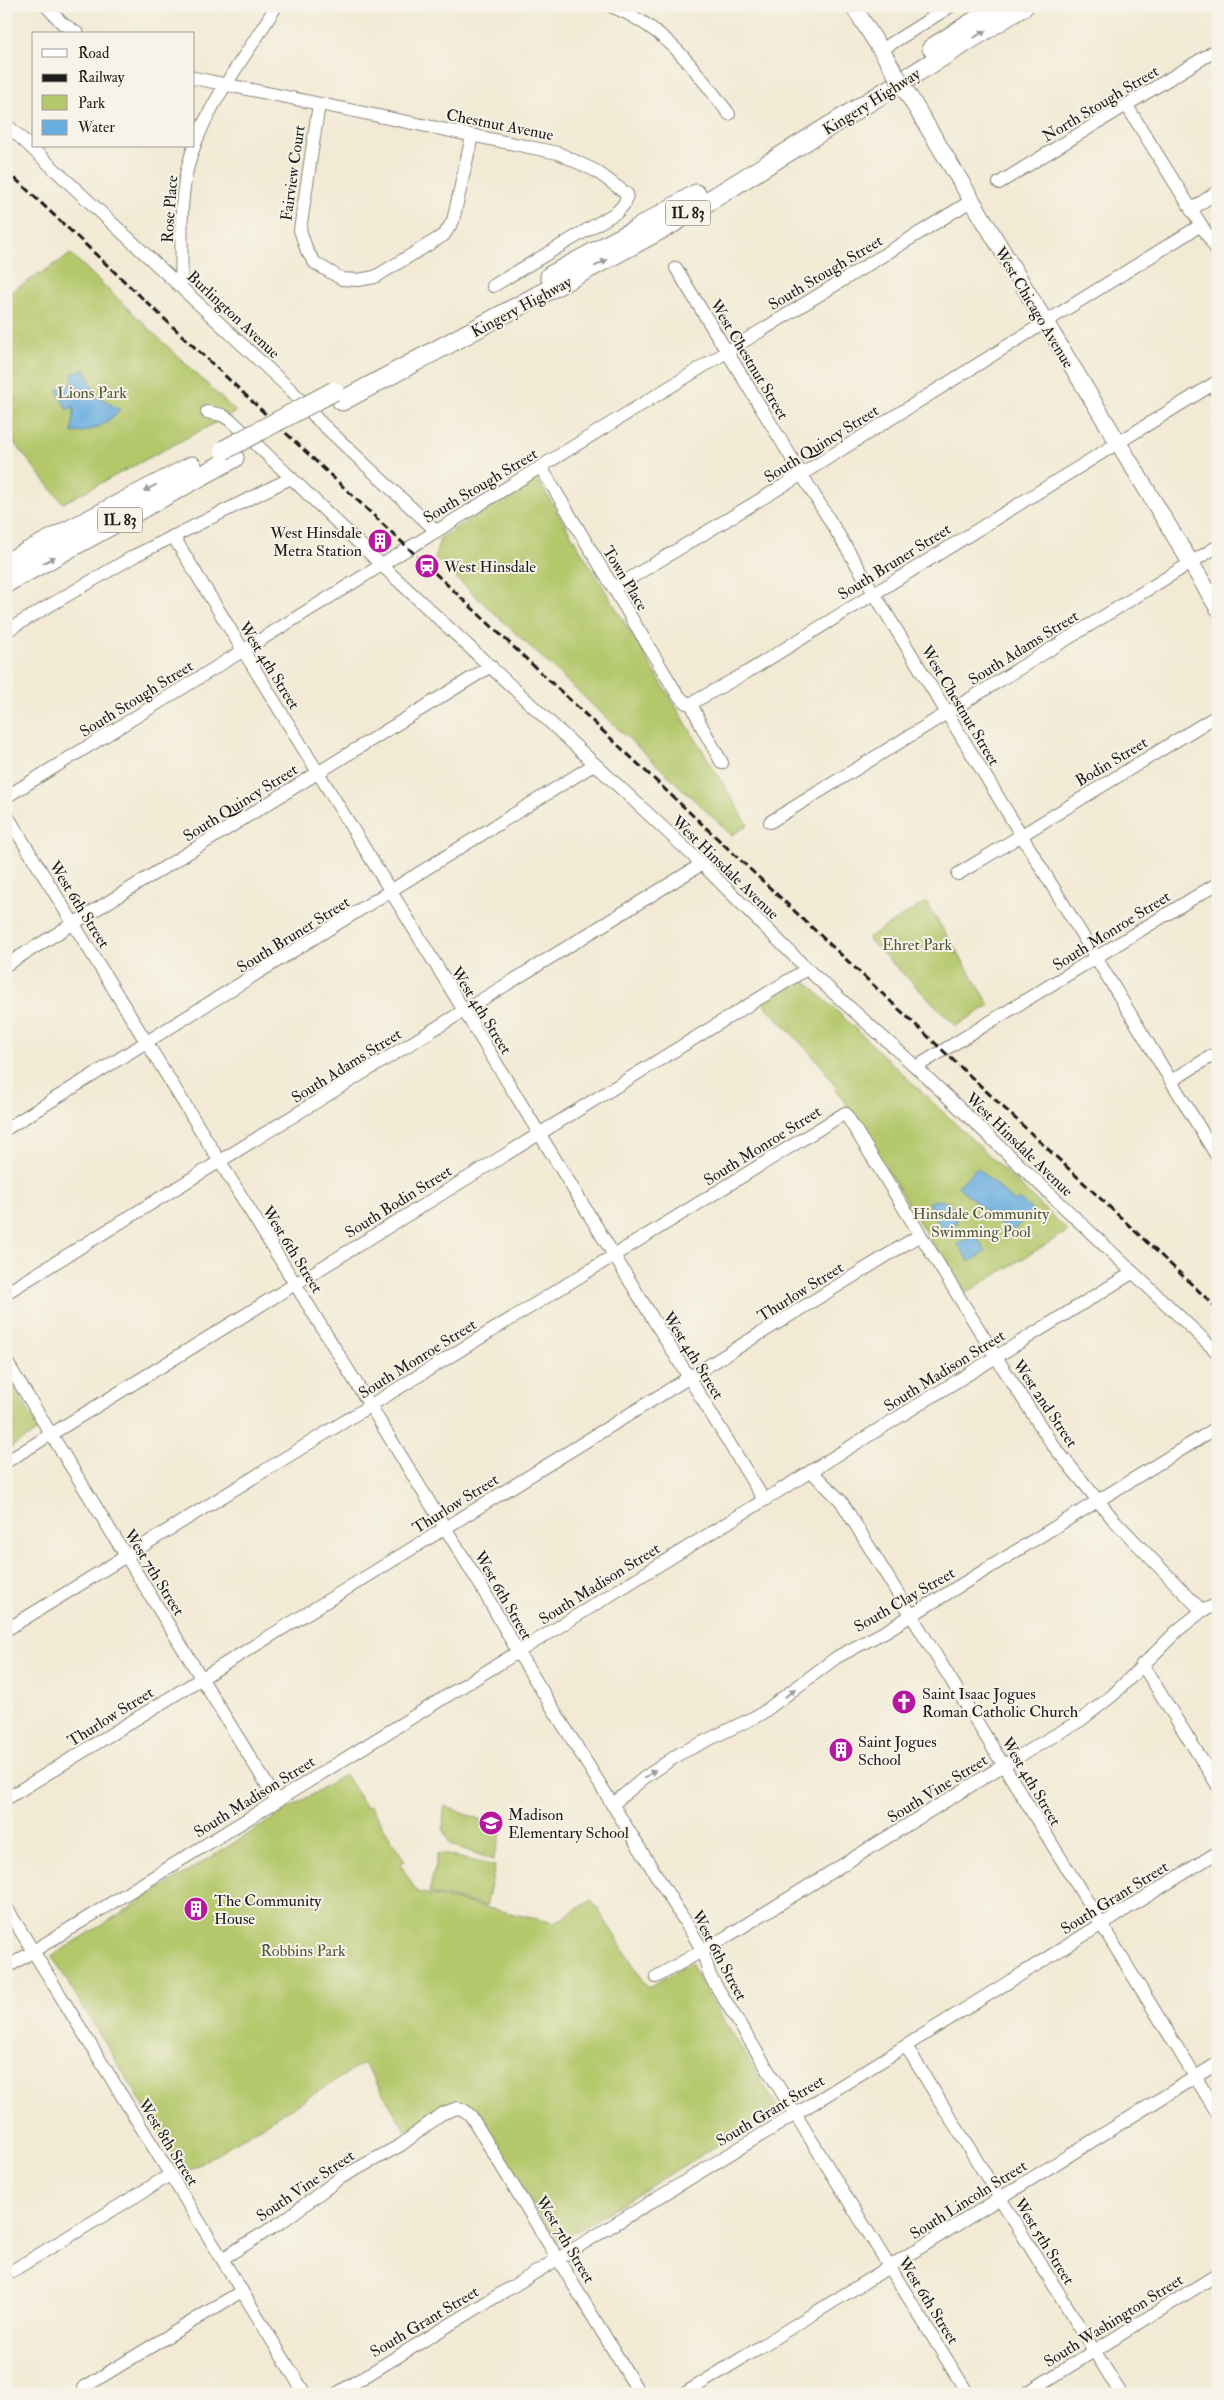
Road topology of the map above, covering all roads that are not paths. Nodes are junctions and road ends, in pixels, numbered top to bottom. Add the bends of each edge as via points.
1 (46, 6) edge
2 (276, 6) edge
3 (611, 6) edge
4 (853, 6) edge
5 (951, 6) edge
6 (999, 6) edge
7 (1024, 6) edge
8 (75, 32) edge
9 (1218, 50) edge
10 (883, 54) junction
11 (195, 78) edge
12 (227, 86) junction
13 (319, 104) junction
14 (1127, 106) junction
15 (729, 114) dead end
16 (6, 124) edge
17 (472, 136) junction
18 (195, 147) edge
19 (195, 148) edge
20 (999, 183) dead end
21 (1218, 191) edge
22 (972, 201) junction
23 (1192, 210) junction
24 (1201, 225) junction
25 (1218, 252) edge
26 (676, 268) dead end
27 (494, 286) dead end
28 (181, 287) junction
29 (1044, 323) junction
30 (727, 350) junction
31 (1218, 381) edge
32 (338, 396) junction
33 (207, 412) dead end
34 (1117, 443) junction
35 (229, 454) junction
36 (541, 467) junction
37 (802, 474) junction
38 (291, 478) junction
39 (436, 531) junction
40 (173, 536) junction
41 (1218, 546) edge
42 (6, 563) edge
43 (1190, 563) junction
44 (381, 564) junction
45 (6, 583) edge
46 (614, 588) junction
47 (874, 593) junction
48 (1218, 608) edge
49 (6, 631) edge
50 (242, 652) junction
51 (491, 666) junction
52 (689, 703) junction
53 (947, 713) junction
54 (1218, 714) edge
55 (722, 763) dead end
56 (595, 764) junction
57 (317, 774) junction
58 (6, 797) edge
59 (6, 814) edge
60 (770, 822) dead end
61 (1022, 835) junction
62 (702, 864) junction
63 (958, 874) dead end
64 (1218, 883) edge
65 (390, 893) junction
66 (73, 924) junction
67 (1096, 958) junction
68 (6, 965) edge
69 (807, 969) junction
70 (463, 1012) junction
71 (147, 1043) junction
72 (1218, 1052) edge
73 (916, 1067) junction
74 (1171, 1081) junction
75 (845, 1113) joint
76 (6, 1129) edge
77 (538, 1134) junction
78 (1218, 1158) edge
79 (220, 1162) junction
80 (920, 1235) junction
81 (614, 1256) junction
82 (1132, 1273) junction
83 (295, 1284) junction
84 (6, 1293) edge
85 (1218, 1353) edge
86 (996, 1357) junction
87 (6, 1360) edge
88 (689, 1378) junction
89 (370, 1406) junction
90 (1218, 1427) edge
91 (51, 1434) junction
92 (6, 1462) edge
93 (811, 1471) junction
94 (764, 1500) junction
95 (1098, 1501) junction
96 (445, 1528) junction
97 (126, 1556) junction
98 (1218, 1604) edge
99 (1202, 1611) junction
100 (912, 1616) junction
101 (6, 1630) edge
102 (518, 1652) junction
103 (1142, 1664) junction
104 (202, 1678) junction
105 (1004, 1765) junction
106 (1218, 1786) edge
107 (6, 1799) edge
108 (277, 1800) junction
109 (612, 1805) junction
110 (1218, 1852) edge
111 (6, 1907) edge
112 (1101, 1924) junction
113 (702, 1949) junction
114 (32, 1951) junction
115 (6, 1968) edge
116 (656, 1977) dead end
117 (906, 2046) junction
118 (1218, 2063) edge
119 (1195, 2077) junction
120 (457, 2108) joint
121 (795, 2114) junction
122 (1218, 2114) edge
123 (170, 2175) junction
124 (1000, 2198) junction
125 (558, 2258) junction
126 (222, 2259) junction
127 (890, 2267) junction
128 (12, 2272) dead end
129 (1218, 2274) edge
130 (242, 2291) junction
131 (1094, 2351) junction
132 (83, 2388) dead end
133 (305, 2394) edge
134 (336, 2394) edge
135 (640, 2394) edge
136 (684, 2394) edge
137 (968, 2394) edge
138 (1025, 2394) edge
139 (1121, 2394) edge

1 - 8 street
2 - 12 street, Rose Place
3 - 15 street via 643,21 670,41
4 - 10 main road, West Chicago Avenue
5 - 10 street
6 - 32 highway, Kingery Highway / IL 83 via 638,229
32 -> 7 highway, Kingery Highway / IL 83 via 673,223
9 - 14 street, North Stough Street
10 - 22 main road, West Chicago Avenue, bridge
11 - 12 street, Chestnut Avenue
12 - 13 street, Chestnut Avenue
12 - 18 street, Rose Place via 202,128
13 - 17 street, Chestnut Avenue
13 - 17 street, Fairview Court via 300,230 306,251 315,263 342,279 375,277 444,235 453,221
14 - 20 street, North Stough Street
14 - 23 street
16 - 28 street, Burlington Avenue
17 - 27 street, Chestnut Avenue via 558,153 596,171 627,194 625,203 617,212
19 - 28 street, Rose Place via 188,166 182,211
21 - 23 street
22 - 29 main road, West Chicago Avenue
22 - 30 street, South Stough Street
23 - 24 street
24 - 25 street
24 - 29 street, South Quincy Street
26 - 30 street, West Chestnut Street
28 - 39 street, Burlington Avenue
29 - 34 main road, West Chicago Avenue
29 - 37 street, South Quincy Street
30 - 36 street, South Stough Street
30 - 37 street, West Chestnut Street
31 - 34 street, South Bruner Street
32 - 35 highway, Kingery Highway / IL 83
33 - 38 street, West Hinsdale Avenue via 222,415 233,422
34 - 43 main road, West Chicago Avenue
34 - 47 street, South Bruner Street
35 -> 42 highway, Kingery Highway / IL 83
45 -> 35 highway, Kingery Highway / IL 83
36 - 39 street, South Stough Street
36 - 46 street, Town Place
37 - 46 street, South Quincy Street
37 - 47 street, West Chestnut Street
38 - 40 street
38 - 44 street, West Hinsdale Avenue
39 - 44 street, South Stough Street
40 - 49 street
40 - 50 street, West 4th Street
41 - 43 street, South Adams Street
43 - 48 main road, West Chicago Avenue
43 - 53 street, South Adams Street
44 - 50 street, South Stough Street
44 - 51 street, West Hinsdale Avenue
46 - 52 street, Town Place via 677,694
47 - 52 street, South Bruner Street via 741,675
47 - 53 street, West Chestnut Street
50 - 57 street, West 4th Street
50 - 58 street, South Stough Street
51 - 56 street, West Hinsdale Avenue
51 - 57 street, South Quincy Street
52 - 55 street, Town Place
53 - 60 street, South Adams Street
53 - 61 street, West Chestnut Street
54 - 61 street, Bodin Street
56 - 62 street, West Hinsdale Avenue
56 - 65 street, South Bruner Street
57 - 65 street, West 4th Street
57 - 66 street, South Quincy Street
59 - 66 street, West 6th Street
61 - 63 street, Bodin Street
61 - 67 street, West Chestnut Street
62 - 69 street, West Hinsdale Avenue
62 - 70 street, South Adams Street
64 - 67 street, South Monroe Street
65 - 70 street, West 4th Street
65 - 71 street, South Bruner Street
66 - 68 street, South Quincy Street
66 - 71 street, West 6th Street
67 - 73 street, South Monroe Street
67 - 74 street, West Chestnut Street
69 - 73 street, West Hinsdale Avenue
69 - 77 street, South Bodin Street
70 - 77 street, West 4th Street
70 - 79 street, South Adams Street
71 - 76 street, South Bruner Street
71 - 79 street, West 6th Street
72 - 74 street
73 - 82 street, West Hinsdale Avenue
74 - 78 street, West Chestnut Street
75 - 80 street, West 2nd Street
75 - 81 street, South Monroe Street
77 - 81 street, West 4th Street
77 - 83 street, South Bodin Street
79 - 83 street, West 6th Street
79 - 84 street, South Adams Street
80 - 86 street, West 2nd Street
80 - 88 street, Thurlow Street
81 - 88 street, West 4th Street
81 - 89 street, South Monroe Street
82 - 85 street, West Hinsdale Avenue
82 - 86 street, South Madison Street
83 - 89 street, West 6th Street
83 - 91 street, South Bodin Street
86 - 93 street, South Madison Street
86 - 95 street, West 2nd Street via 1052,1444
87 - 91 street, West 7th Street
88 - 94 street, West 4th Street
88 - 96 street, Thurlow Street
89 - 96 street, West 6th Street
89 - 97 street, South Monroe Street
90 - 95 street, South Clay Street
91 - 92 street, South Bodin Street
91 - 97 street, West 7th Street
93 - 94 street, South Madison Street
93 - 100 street, West 4th Street via 841,1501
94 - 102 street, South Madison Street
95 - 99 street, West 2nd Street
95 - 100 street, South Clay Street
96 - 102 street, West 6th Street
96 - 104 street, Thurlow Street
97 - 101 street, South Monroe Street
97 - 104 street, West 7th Street
98 - 99 street, South Vine Street
99 - 103 street, South Vine Street
100 - 105 street, West 4th Street
109 -> 100 street, South Clay Street via 679,1754 762,1714 837,1657
102 - 108 street, South Madison Street
102 - 109 street, West 6th Street
103 - 105 street, South Vine Street via 1081,1720
103 - 106 street
104 - 107 street, Thurlow Street
104 - 108 street, West 7th Street
105 - 112 street, West 4th Street
105 - 113 street, South Vine Street
108 - 114 street, South Madison Street
109 - 113 street, West 6th Street
110 - 112 street, South Grant Street
111 - 114 street, West 8th Street
112 - 117 street, South Grant Street
112 - 119 street, West 4th Street
113 - 116 street, South Vine Street
113 - 121 street, West 6th Street via 710,1976
114 - 115 street, South Madison Street
114 - 123 street, West 8th Street
117 - 121 street, South Grant Street
117 - 124 street, West 5th Street
118 - 119 street, South Lincoln Street
119 - 122 street, West 4th Street
119 - 124 street, South Lincoln Street
120 - 125 street, West 7th Street via 471,2116
120 - 126 street, South Vine Street via 441,2114 401,2145 340,2178 283,2221
121 - 125 street, South Grant Street
121 - 127 street, West 6th Street
123 - 126 street, West 8th Street
123 - 128 street
124 - 127 street, South Lincoln Street
124 - 131 street, West 5th Street
125 - 134 street, South Grant Street
125 - 135 street, West 7th Street
126 - 130 street, West 8th Street
127 - 136 street, South Lincoln Street
127 - 137 street, West 6th Street
129 - 131 street, South Washington Street
130 - 132 street
130 - 133 street, West 8th Street
131 - 138 street, South Washington Street
131 - 139 street, West 5th Street

